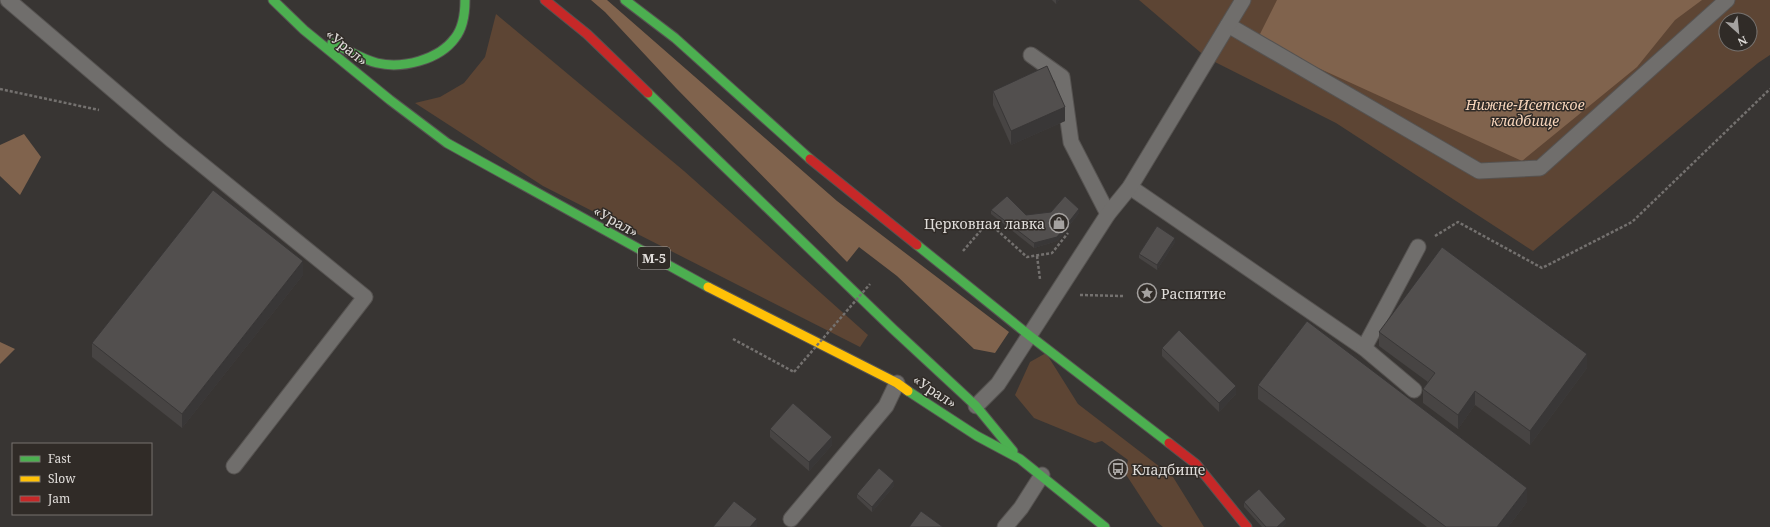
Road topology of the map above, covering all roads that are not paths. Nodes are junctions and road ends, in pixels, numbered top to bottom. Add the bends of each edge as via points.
1 (8, 0) edge
2 (273, 0) edge
3 (465, 0) edge
4 (545, 0) edge
5 (625, 0) edge
6 (1243, 0) edge
7 (1727, 0) edge
8 (1228, 25) junction
9 (304, 30) junction
10 (1031, 55) dead end
11 (1130, 187) junction
12 (1108, 214) junction
13 (1418, 247) road end
14 (1030, 336) junction
15 (1364, 348) junction
16 (897, 383) junction
17 (1414, 390) dead end
18 (976, 406) junction
19 (1020, 459) junction
20 (234, 466) dead end
21 (1042, 476) junction
22 (791, 519) dead end
23 (1005, 527) edge
24 (1105, 527) edge
25 (1246, 527) edge

1 - 20 lane via 173,141 365,297
2 - 9 main road, «Урал» / М-5
3 - 9 main road, М-5 via 466,10 455,40 430,57 402,65 378,63
4 - 18 main road, «Урал» via 588,34
5 - 14 main road via 675,38 802,153
6 - 8 lane
7 - 8 lane via 1540,168 1479,171
8 - 11 lane
9 - 16 main road, «Урал» / М-5 via 447,143 696,281
10 - 12 lane via 1062,76 1071,142
11 - 12 lane
11 - 15 lane
12 - 14 lane
13 - 15 lane
14 - 18 lane via 998,384
14 - 25 main road via 1196,464
15 - 17 lane
16 - 19 main road, «Урал» / М-5 via 978,436
16 - 22 lane via 886,406
18 - 19 main road, «Урал»
19 - 21 main road
21 - 23 lane
21 - 24 main road

